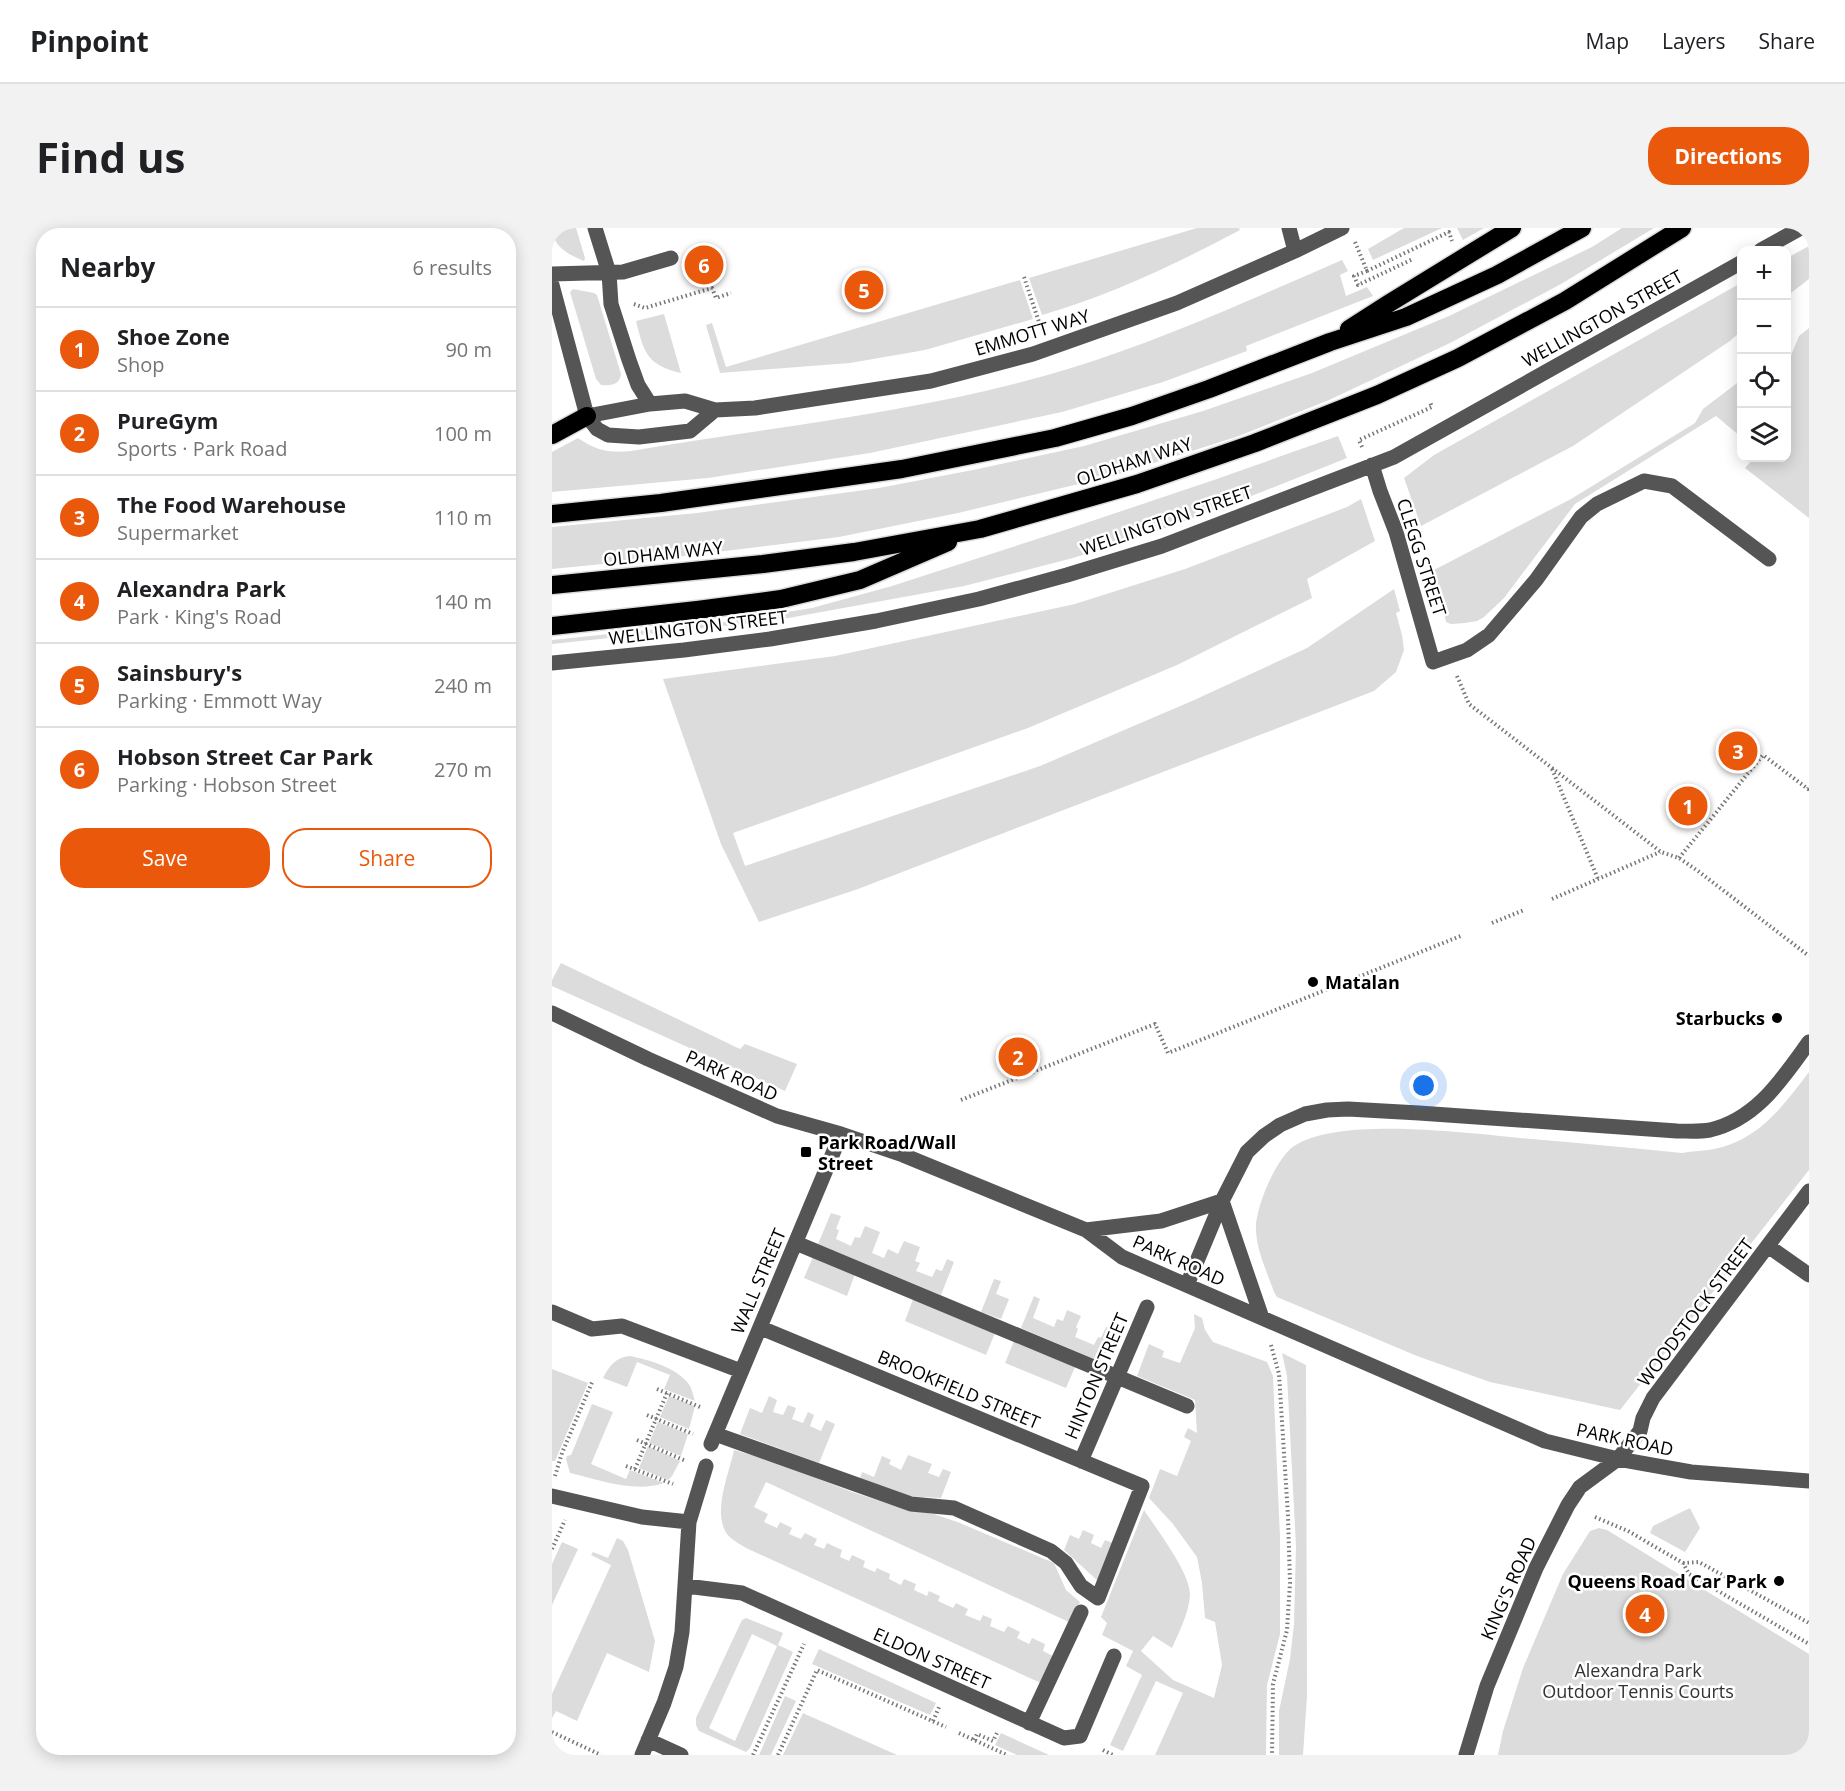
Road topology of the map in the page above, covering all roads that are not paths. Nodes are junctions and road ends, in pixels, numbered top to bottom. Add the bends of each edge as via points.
1 (595, 228) edge
2 (1289, 228) edge
3 (1342, 228) edge
4 (1512, 228) edge
5 (1582, 228) edge
6 (1682, 228) edge
7 (1801, 228) edge
8 (1320, 233) edge
9 (1768, 246) edge
10 (1295, 251) junction
11 (671, 258) dead end
12 (1737, 265) edge
13 (609, 273) junction
14 (552, 274) edge
15 (552, 285) edge
16 (1330, 342) junction
17 (650, 404) junction
18 (715, 410) junction
19 (587, 416) junction
20 (552, 435) edge
21 (1372, 465) junction
22 (552, 514) edge
23 (980, 529) junction
24 (1769, 559) dead end
25 (552, 585) edge
26 (552, 626) edge
27 (552, 663) edge
28 (552, 1013) edge
29 (1809, 1042) edge
30 (841, 1134) junction
31 (1809, 1191) edge
32 (1222, 1201) junction
33 (1086, 1230) junction
34 (796, 1243) junction
35 (1768, 1246) junction
36 (1809, 1275) edge
37 (1186, 1285) junction
38 (1147, 1306) dead end
39 (552, 1312) edge
40 (1262, 1318) junction
41 (761, 1328) junction
42 (741, 1371) junction
43 (1117, 1376) junction
44 (1187, 1406) dead end
45 (1618, 1459) junction
46 (1081, 1461) junction
47 (706, 1466) dead end
48 (1809, 1481) edge
49 (1142, 1486) joint
50 (552, 1496) edge
51 (689, 1522) junction
52 (686, 1586) junction
53 (1081, 1612) dead end
54 (1114, 1656) dead end
55 (1029, 1723) junction
56 (648, 1740) junction
57 (642, 1755) edge
58 (681, 1755) edge
59 (1466, 1755) edge

1 - 13 street
2 - 10 street
3 - 8 street, EMMOTT WAY
4 - 16 highway
5 - 16 highway via 1497,275 1406,317
6 - 23 highway, OLDHAM WAY via 1565,301 1458,358 1377,395 1137,484
7 - 9 street
8 - 10 street, EMMOTT WAY
10 - 18 street, EMMOTT WAY via 1177,303 1033,354 931,381 777,405
11 - 13 street
12 - 21 street, WELLINGTON STREET via 1433,436
13 - 14 street
13 - 17 street via 611,304 638,385
15 - 19 street
16 - 22 highway via 1132,416 1055,438 836,479
17 - 18 street, EMMOTT WAY via 686,401
17 - 19 street, EMMOTT WAY
18 - 19 street via 690,431 639,437 608,435
19 - 20 highway
21 - 24 street, CLEGG STREET via 1396,532 1433,662 1467,650 1489,635 1536,580 1581,517 1597,504 1644,481 1672,486
21 - 27 street, WELLINGTON STREET via 1162,546 979,599 770,639
23 - 25 highway, OLDHAM WAY via 763,564
23 - 26 highway via 860,579 781,599
28 - 30 street, PARK ROAD via 777,1116
29 - 32 street via 1772,1092 1750,1112 1707,1131 1348,1109 1305,1114 1280,1125 1247,1152
30 - 33 street, PARK ROAD via 903,1155
30 - 34 street, WALL STREET
31 - 35 street, WOODSTOCK STREET
32 - 33 street via 1161,1221
32 - 37 street
32 - 40 street
33 - 37 street, PARK ROAD via 1122,1257
34 - 41 street, WALL STREET
34 - 43 street
35 - 36 street
35 - 45 street, WOODSTOCK STREET via 1653,1398 1640,1431
37 - 40 street, PARK ROAD
38 - 43 street, HINTON STREET
39 - 42 street via 592,1329 622,1326
40 - 45 street, PARK ROAD via 1545,1441
41 - 42 street, WALL STREET
41 - 46 street, BROOKFIELD STREET
42 - 49 street, WALL STREET via 713,1439 911,1504 954,1508 1051,1551 1066,1563 1081,1586 1098,1598
43 - 44 street
43 - 46 street, HINTON STREET
45 - 48 street, PARK ROAD via 1691,1473
45 - 59 street, KING'S ROAD via 1580,1487 1545,1549 1487,1686
46 - 49 street, BROOKFIELD STREET
47 - 51 street
50 - 51 street
51 - 52 street
52 - 55 street, ELDON STREET via 742,1593
52 - 56 street via 676,1667
53 - 55 street
54 - 55 street, ELDON STREET via 1080,1736 1064,1738
56 - 57 street
56 - 58 street

